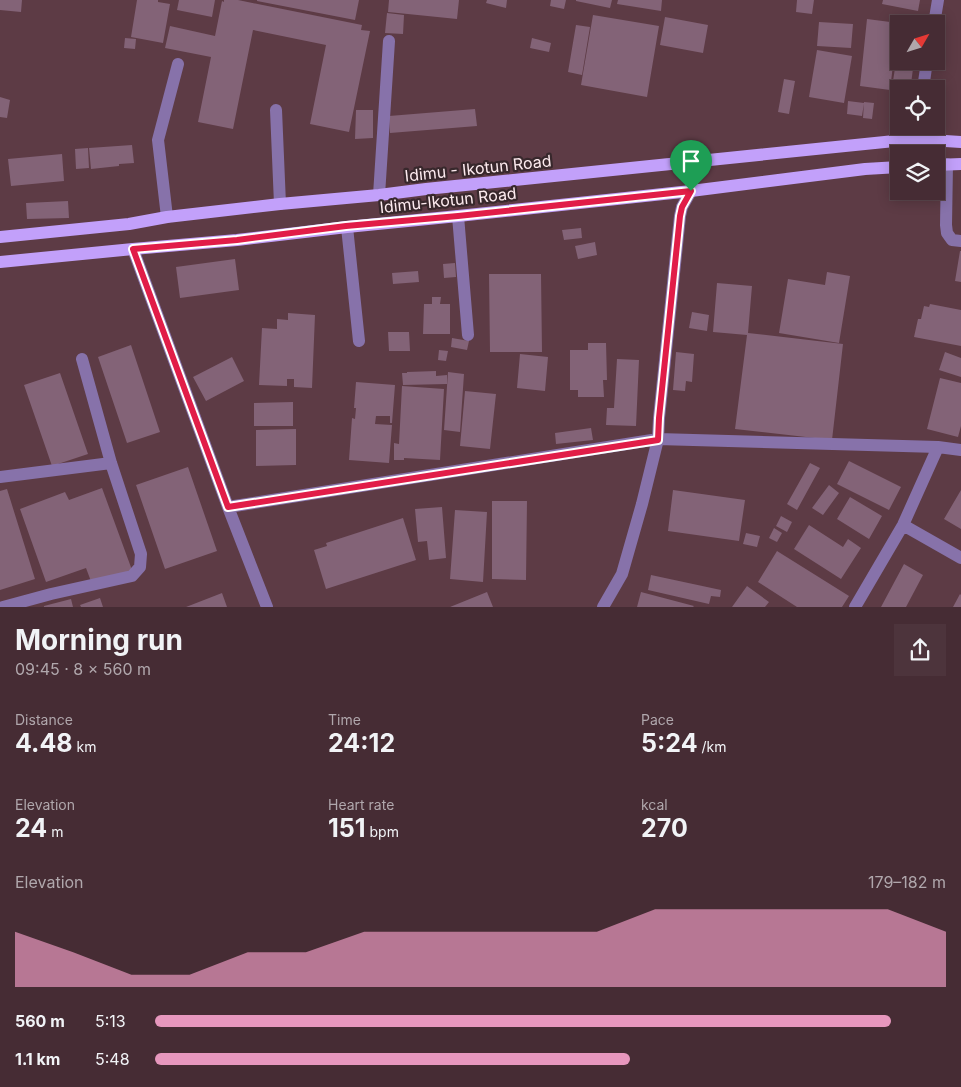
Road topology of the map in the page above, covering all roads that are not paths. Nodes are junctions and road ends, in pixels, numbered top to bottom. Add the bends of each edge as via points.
1 (938, 0) edge
2 (936, 15) edge
3 (389, 41) dead end
4 (178, 64) dead end
5 (276, 110) dead end
6 (915, 135) edge
7 (914, 139) junction
8 (961, 142) edge
9 (694, 162) junction
10 (945, 164) edge
11 (961, 164) edge
12 (890, 168) edge
13 (691, 191) junction
14 (379, 195) junction
15 (944, 200) edge
16 (280, 204) junction
17 (458, 216) junction
18 (167, 217) junction
19 (346, 226) junction
20 (0, 237) edge
21 (961, 241) edge
22 (133, 249) junction
23 (0, 262) edge
24 (468, 335) dead end
25 (359, 341) dead end
26 (82, 359) dead end
27 (658, 440) junction
28 (938, 446) junction
29 (961, 450) edge
30 (111, 463) junction
31 (0, 477) edge
32 (228, 507) junction
33 (903, 525) junction
34 (961, 558) edge
35 (3, 607) edge
36 (267, 607) edge
37 (603, 607) edge
38 (855, 607) edge

1 - 2 street
3 - 14 street
4 - 18 street via 158,140
5 - 16 street
6 - 7 street
7 - 8 main road, Idimu - Ikotun Road
7 - 9 main road, Idimu - Ikotun Road
9 - 13 street
9 - 14 main road, Idimu - Ikotun Road
10 - 11 main road
12 - 13 main road, Idimu-Ikotun Road
13 - 17 main road, Idimu-Ikotun Road
13 - 27 street via 680,216
14 - 16 main road, Idimu - Ikotun Road
15 - 21 street via 947,233 952,240
16 - 18 main road, Idimu - Ikotun Road
17 - 19 main road, Idimu-Ikotun Road
17 - 24 street
18 - 20 main road, Idimu - Ikotun Road
19 - 22 main road, Idimu-Ikotun Road
19 - 25 street
22 - 23 main road, Idimu-Ikotun Road
22 - 32 street
26 - 30 street
27 - 28 street
27 - 32 street
27 - 37 street via 622,574
28 - 29 street
28 - 33 street
30 - 31 street
30 - 35 street via 141,554 140,567 132,576
32 - 36 street
33 - 34 street
33 - 38 street

